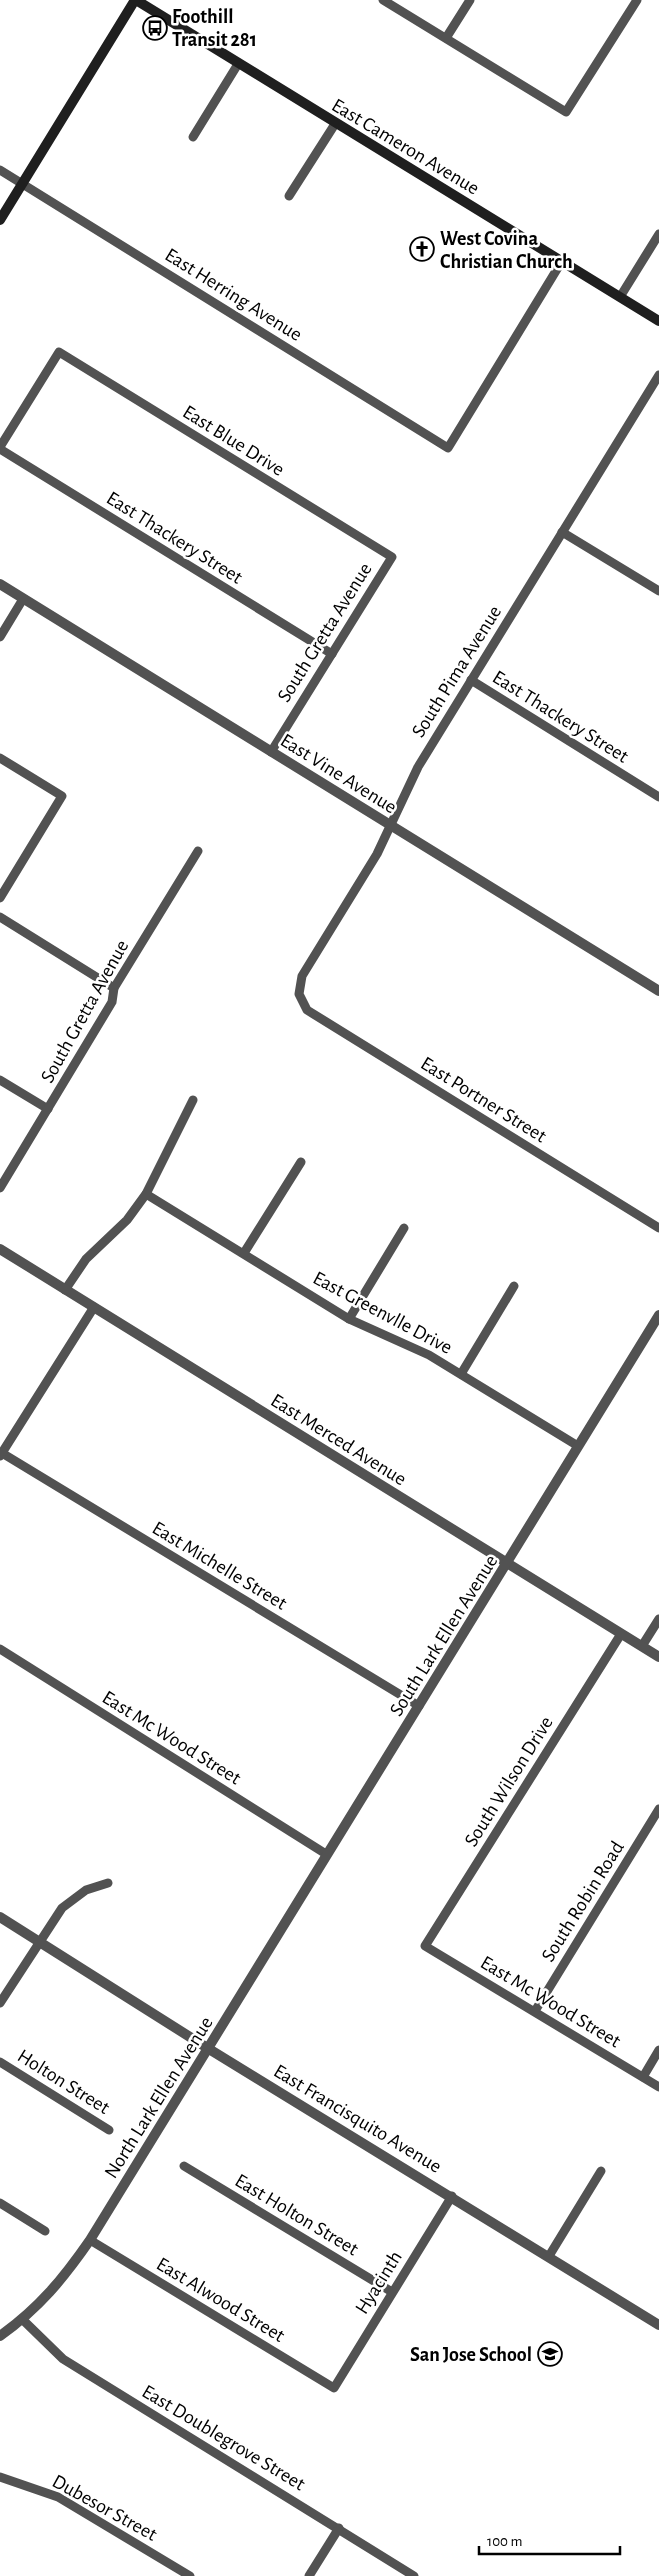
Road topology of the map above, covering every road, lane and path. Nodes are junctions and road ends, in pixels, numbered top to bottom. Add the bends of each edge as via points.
1 (136, 0) edge
2 (383, 0) edge
3 (470, 0) edge
4 (636, 0) edge
5 (446, 38) junction
6 (238, 64) junction
7 (335, 124) junction
8 (193, 137) dead end
9 (0, 170) edge
10 (23, 183) junction
11 (288, 196) dead end
12 (0, 220) edge
13 (659, 234) edge
14 (562, 261) junction
15 (620, 297) junction
16 (659, 321) edge
17 (659, 375) edge
18 (0, 448) edge
19 (562, 532) junction
20 (392, 557) joint
21 (0, 584) edge
22 (659, 591) edge
23 (24, 599) junction
24 (0, 637) edge
25 (332, 654) junction
26 (471, 680) junction
27 (271, 752) junction
28 (0, 758) edge
29 (659, 797) edge
30 (389, 825) junction
31 (198, 851) dead end
32 (0, 898) edge
33 (0, 917) edge
34 (114, 988) junction
35 (659, 991) edge
36 (299, 994) joint
37 (0, 1080) edge
38 (193, 1100) dead end
39 (48, 1109) junction
40 (301, 1162) dead end
41 (0, 1188) edge
42 (146, 1194) junction
43 (404, 1228) dead end
44 (659, 1228) edge
45 (0, 1249) edge
46 (244, 1252) junction
47 (514, 1286) dead end
48 (65, 1290) junction
49 (94, 1307) junction
50 (659, 1315) edge
51 (349, 1318) junction
52 (461, 1374) junction
53 (578, 1446) junction
54 (1, 1455) edge
55 (507, 1564) junction
56 (659, 1619) edge
57 (621, 1634) junction
58 (642, 1646) junction
59 (0, 1649) edge
60 (659, 1657) edge
61 (419, 1706) junction
62 (659, 1809) edge
63 (326, 1854) junction
64 (108, 1883) dead end
65 (0, 1917) edge
66 (39, 1941) junction
67 (425, 1946) joint
68 (255, 1972) joint
69 (0, 2003) edge
70 (535, 2011) junction
71 (209, 2049) junction
72 (659, 2050) edge
73 (0, 2062) edge
74 (643, 2077) junction
75 (659, 2087) edge
76 (109, 2130) dead end
77 (184, 2166) dead end
78 (601, 2172) dead end
79 (452, 2196) junction
80 (0, 2203) edge
81 (45, 2231) dead end
82 (90, 2240) junction
83 (549, 2256) junction
84 (392, 2292) junction
85 (23, 2320) junction
86 (659, 2325) edge
87 (0, 2336) edge
88 (334, 2388) joint
89 (0, 2477) edge
90 (339, 2528) junction
91 (190, 2576) edge
92 (309, 2576) edge
93 (414, 2576) edge

1 - 6 main road, East Cameron Avenue
1 - 10 main road
2 - 5 street
3 - 5 street
4 - 5 street via 566,112
6 - 7 main road, East Cameron Avenue
6 - 8 street
7 - 11 street
7 - 14 main road, East Cameron Avenue
9 - 10 street, East Herring Avenue
10 - 12 main road
10 - 14 street, East Herring Avenue via 448,448
13 - 15 street
14 - 15 main road, East Cameron Avenue
15 - 16 main road, East Cameron Avenue
17 - 19 street, South Pima Avenue
18 - 20 street, East Blue Drive via 59,352
18 - 25 street, East Thackery Street
19 - 22 street
19 - 26 street, South Pima Avenue
20 - 25 street, South Gretta Avenue
21 - 23 street, East Vine Avenue
23 - 24 street
23 - 27 street, East Vine Avenue
25 - 27 street, South Gretta Avenue
26 - 29 street, East Thackery Street
26 - 30 street, South Pima Avenue via 418,767
27 - 30 street, East Vine Avenue
28 - 32 street via 62,796
30 - 35 street, East Vine Avenue
30 - 36 street, South Pima Avenue via 377,854 302,976
31 - 34 street, South Gretta Avenue
33 - 34 street
34 - 39 street, South Gretta Avenue via 112,1002
36 - 44 street, East Portner Street via 307,1010
37 - 39 street
38 - 42 street
39 - 41 street, South Gretta Avenue
40 - 46 street
42 - 46 street, East Greenvlle Drive
42 - 48 street via 127,1220 86,1258
43 - 51 street
45 - 48 street, East Merced Avenue
46 - 51 street, East Greenvlle Drive
47 - 52 street
48 - 49 street, East Merced Avenue
49 - 54 street
49 - 55 street, East Merced Avenue
50 - 53 street, South Lark Ellen Avenue
51 - 52 street, East Greenvlle Drive via 429,1355
52 - 53 street, East Greenvlle Drive
53 - 55 street, South Lark Ellen Avenue
54 - 61 street, East Michelle Street
55 - 57 street, East Merced Avenue
55 - 61 street, South Lark Ellen Avenue
56 - 58 street
57 - 58 street, East Merced Avenue
57 - 67 street, South Wilson Drive
58 - 60 street, East Merced Avenue
59 - 63 street, East Mc Wood Street
61 - 63 street, South Lark Ellen Avenue
62 - 70 street, South Robin Road
63 - 68 street, South Lark Ellen Avenue
64 - 66 street via 86,1890 62,1908
65 - 66 street, East Francisquito Avenue
66 - 69 street
66 - 71 street, East Francisquito Avenue
67 - 70 street, East Mc Wood Street
68 - 71 street, North Lark Ellen Avenue
70 - 74 street, East Mc Wood Street
71 - 79 street, East Francisquito Avenue
71 - 82 street, North Lark Ellen Avenue
72 - 74 street
73 - 76 street, Holton Street
74 - 75 street, East Mc Wood Street
77 - 84 street, East Holton Street
78 - 83 street
79 - 83 street, East Francisquito Avenue
79 - 84 street, Hyacinth
80 - 81 street
82 - 85 street via 58,2285
82 - 88 street, East Alwood Street
83 - 86 street, East Francisquito Avenue
84 - 88 street, Hyacinth
85 - 87 street
85 - 90 street, East Doublegrove Street via 63,2359
89 - 91 street, Dubesor Street via 58,2497
90 - 92 street
90 - 93 street, East Doublegrove Street

